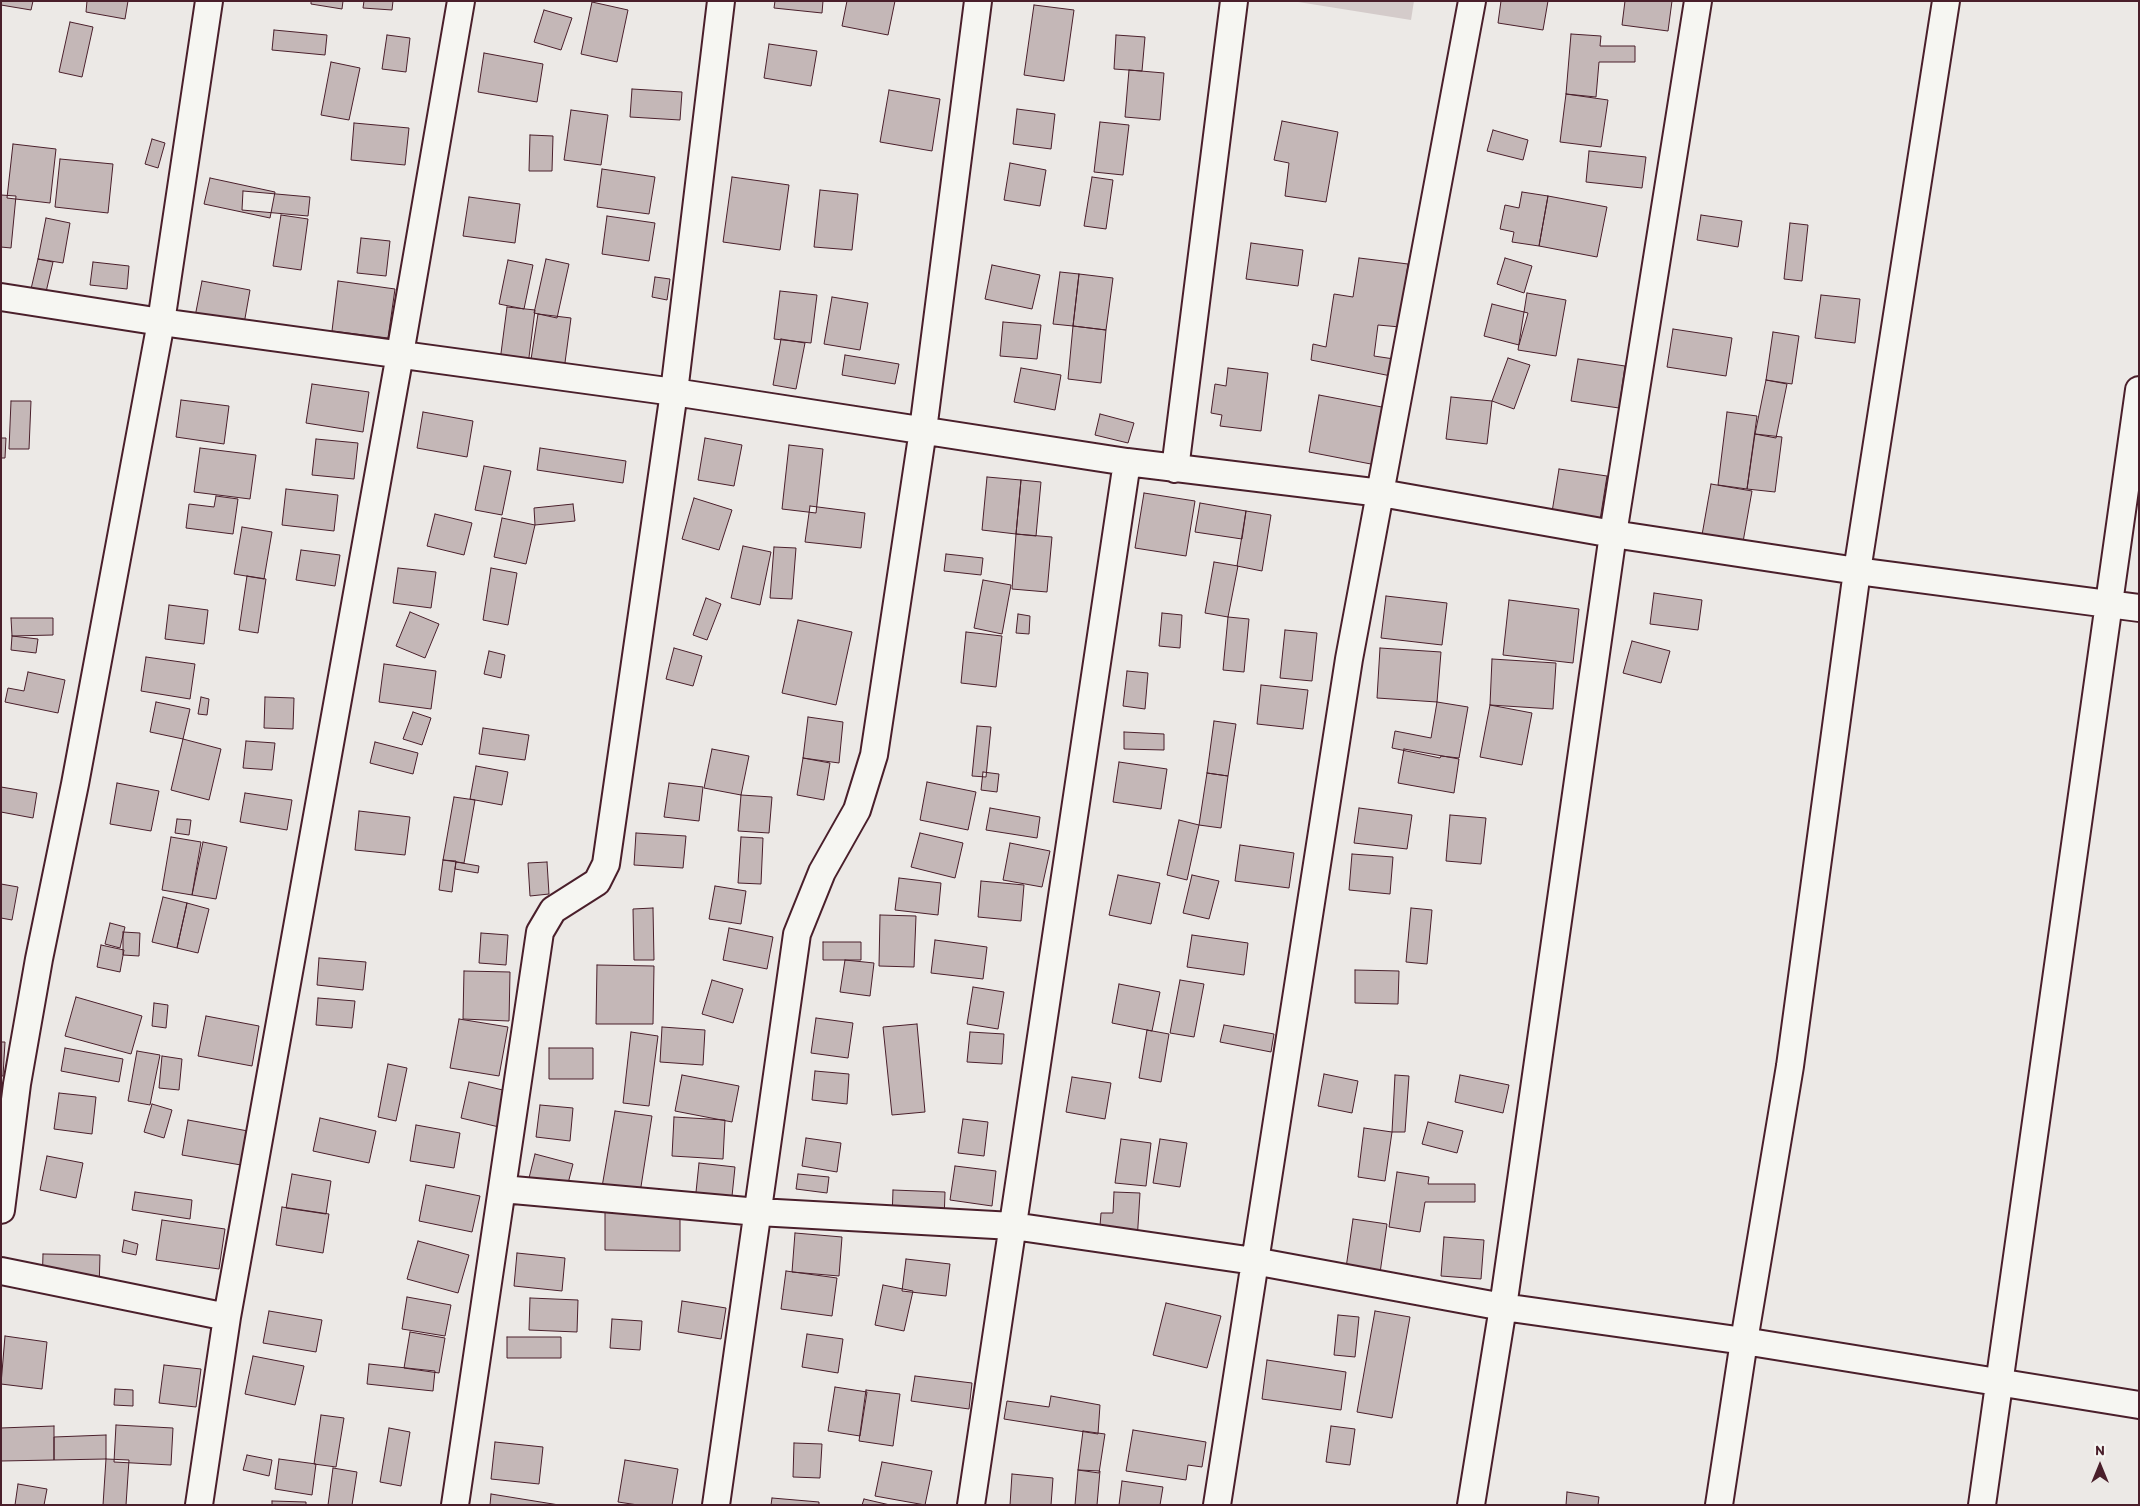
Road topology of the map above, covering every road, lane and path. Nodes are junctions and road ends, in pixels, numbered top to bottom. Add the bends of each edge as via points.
1 (209, 1) edge
2 (461, 1) edge
3 (721, 1) edge
4 (978, 1) edge
5 (1234, 1) edge
6 (1472, 1) edge
7 (1698, 1) edge
8 (1946, 1) edge
9 (1, 297) edge
10 (161, 322) junction
11 (400, 354) junction
12 (2139, 390) edge
13 (674, 392) junction
14 (923, 430) junction
15 (1127, 462) junction
16 (1175, 469) junction
17 (1381, 493) junction
18 (1613, 534) junction
19 (1857, 571) junction
20 (2108, 604) junction
21 (2139, 608) edge
22 (9, 1085) edge
23 (502, 1189) junction
24 (1, 1210) edge
25 (758, 1212) junction
26 (1013, 1226) junction
27 (1254, 1262) junction
28 (1, 1271) edge
29 (1503, 1307) junction
30 (227, 1317) junction
31 (1744, 1341) junction
32 (2000, 1381) junction
33 (2139, 1404) edge
34 (199, 1505) edge
35 (454, 1505) edge
36 (716, 1505) edge
37 (971, 1505) edge
38 (1217, 1505) edge
39 (1471, 1505) edge
40 (1719, 1505) edge
41 (1982, 1505) edge

1 - 10 street
2 - 11 street
3 - 13 street
4 - 14 street
5 - 16 street
6 - 17 street
7 - 18 street
8 - 19 street
9 - 10 street
10 - 11 street
10 - 22 street via 75,784
11 - 13 street
11 - 30 street
12 - 20 street
13 - 14 street
13 - 23 street via 606,864 597,882 553,910 540,932
14 - 15 street
14 - 25 street via 874,755 857,810 822,872 797,934
15 - 16 street
15 - 26 street
16 - 17 street
17 - 18 street
17 - 27 street via 1348,668
18 - 19 street
18 - 29 street
19 - 20 street
19 - 31 street via 1790,1066
20 - 21 street
20 - 32 street
22 - 24 street
23 - 25 street
23 - 35 street
25 - 26 street
25 - 36 street
26 - 27 street
26 - 37 street
27 - 29 street
27 - 38 street
28 - 30 street
29 - 31 street
29 - 39 street
30 - 34 street
31 - 32 street
31 - 40 street
32 - 33 street
32 - 41 street

